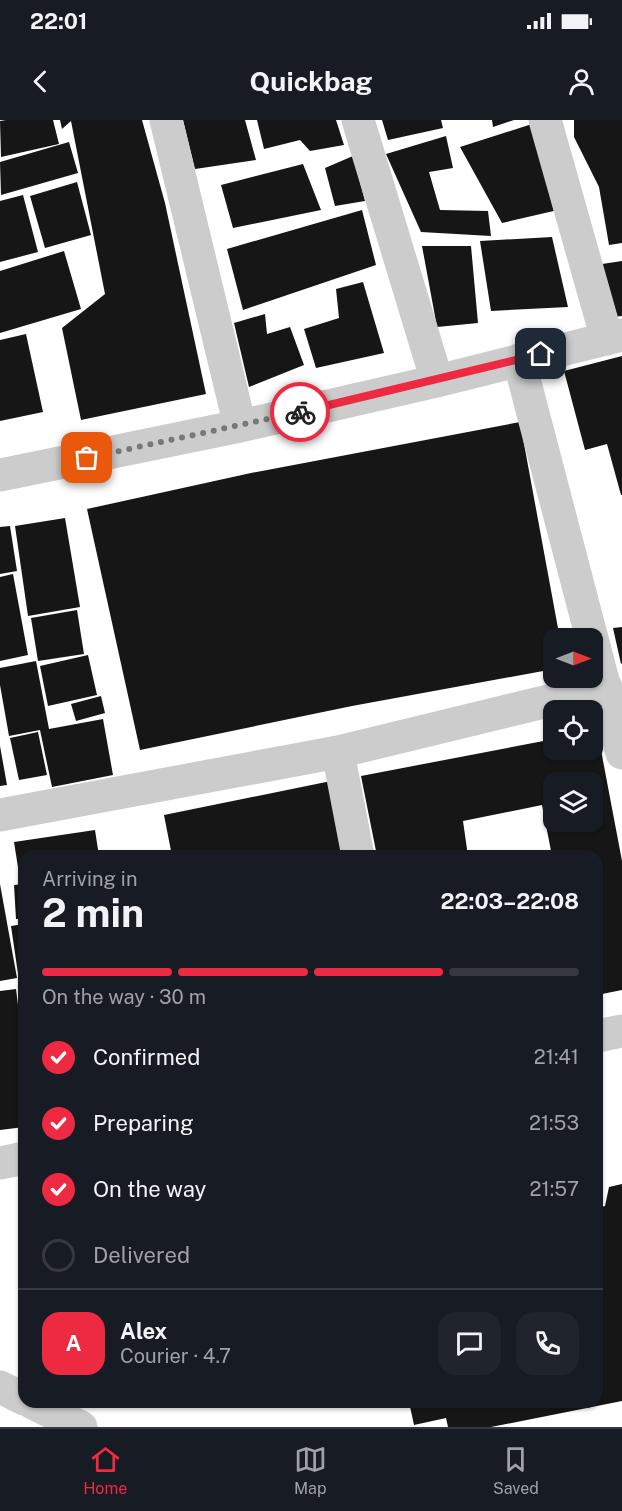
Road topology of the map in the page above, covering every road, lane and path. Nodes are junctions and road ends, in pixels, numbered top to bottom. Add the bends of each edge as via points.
1 (166, 120) edge
2 (358, 120) edge
3 (545, 120) edge
4 (615, 337) edge
5 (519, 360) junction
6 (437, 381) junction
7 (240, 426) junction
8 (0, 476) edge
9 (606, 687) junction
10 (338, 752) junction
11 (622, 753) edge
12 (0, 815) edge
13 (357, 850) edge
14 (622, 1031) edge
15 (603, 1035) edge
16 (18, 1159) edge
17 (0, 1163) edge
18 (0, 1387) edge
19 (18, 1396) edge
20 (43, 1408) edge
21 (81, 1427) edge

1 - 7 street
2 - 6 street
3 - 4 street
4 - 5 street
5 - 6 street
5 - 9 street
6 - 7 street
7 - 8 street
9 - 10 street
9 - 11 street
10 - 12 street
10 - 13 street
14 - 15 street
16 - 17 street
18 - 19 street
20 - 21 street

